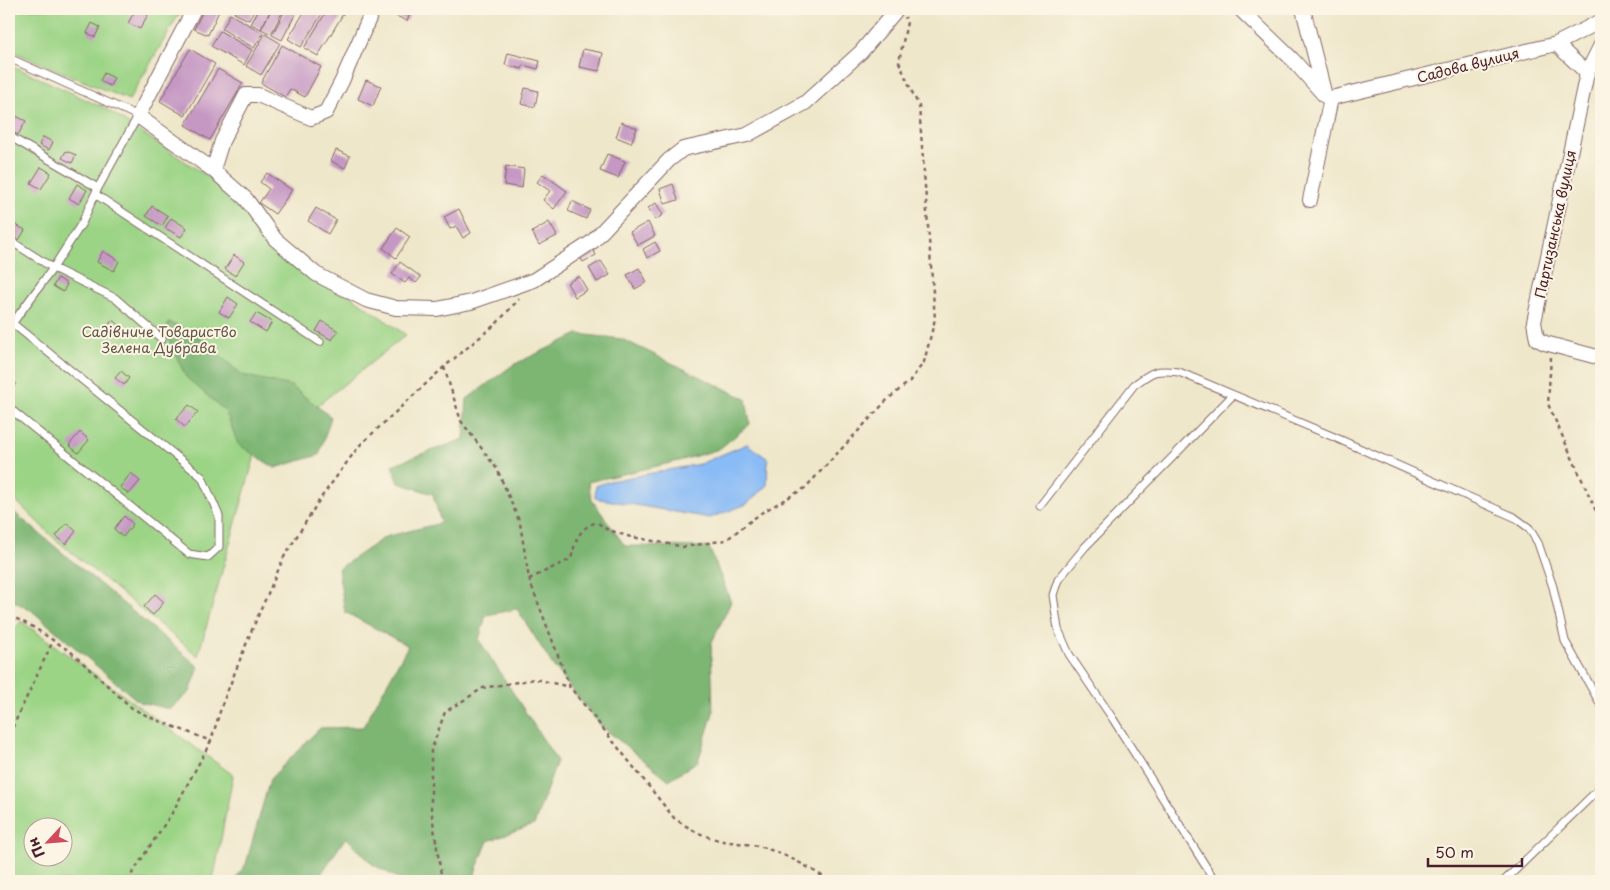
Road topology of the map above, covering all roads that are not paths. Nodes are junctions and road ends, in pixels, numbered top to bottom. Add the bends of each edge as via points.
1 (194, 9) edge
2 (373, 9) edge
3 (1240, 9) edge
4 (1303, 9) edge
5 (901, 12) edge
6 (1601, 21) edge
7 (1556, 44) junction
8 (1601, 45) edge
9 (9, 58) edge
10 (1587, 74) junction
11 (1328, 97) junction
12 (138, 116) junction
13 (9, 136) edge
14 (214, 170) junction
15 (97, 191) junction
16 (1310, 200) dead end
17 (9, 240) edge
18 (53, 268) junction
19 (10, 325) edge
20 (162, 339) dead end
21 (320, 342) dead end
22 (1601, 358) edge
23 (1232, 396) junction
24 (9, 408) edge
25 (1040, 506) dead end
26 (1601, 705) edge
27 (1601, 787) edge
28 (1216, 881) edge
29 (1504, 881) edge

1 - 12 street
2 - 14 street via 326,112 311,118 258,95 246,95 222,141
3 - 11 street
4 - 11 street
5 - 14 street via 805,103 747,135 683,150 669,160 592,242 534,280 471,302 437,309 396,308 366,300 316,274 274,239 246,199
6 - 7 street, Садова вулиця
7 - 10 street
7 - 11 street, Садова вулиця
8 - 10 street, Партизанська вулиця
9 - 12 lane
10 - 22 street, Партизанська вулиця via 1534,322 1537,339
11 - 16 street
12 - 14 street
12 - 15 lane
13 - 15 lane
15 - 18 lane via 82,223
15 - 21 lane
17 - 18 lane
18 - 19 lane
18 - 20 lane via 115,298
19 - 24 lane via 202,477 219,516 219,547 208,557 189,554
23 - 25 lane via 1179,372 1150,372 1134,385
23 - 26 lane via 1334,437 1514,517 1529,528 1538,543 1553,587 1565,641
23 - 28 lane via 1085,547 1058,580 1053,595 1058,629 1069,654
27 - 29 lane

